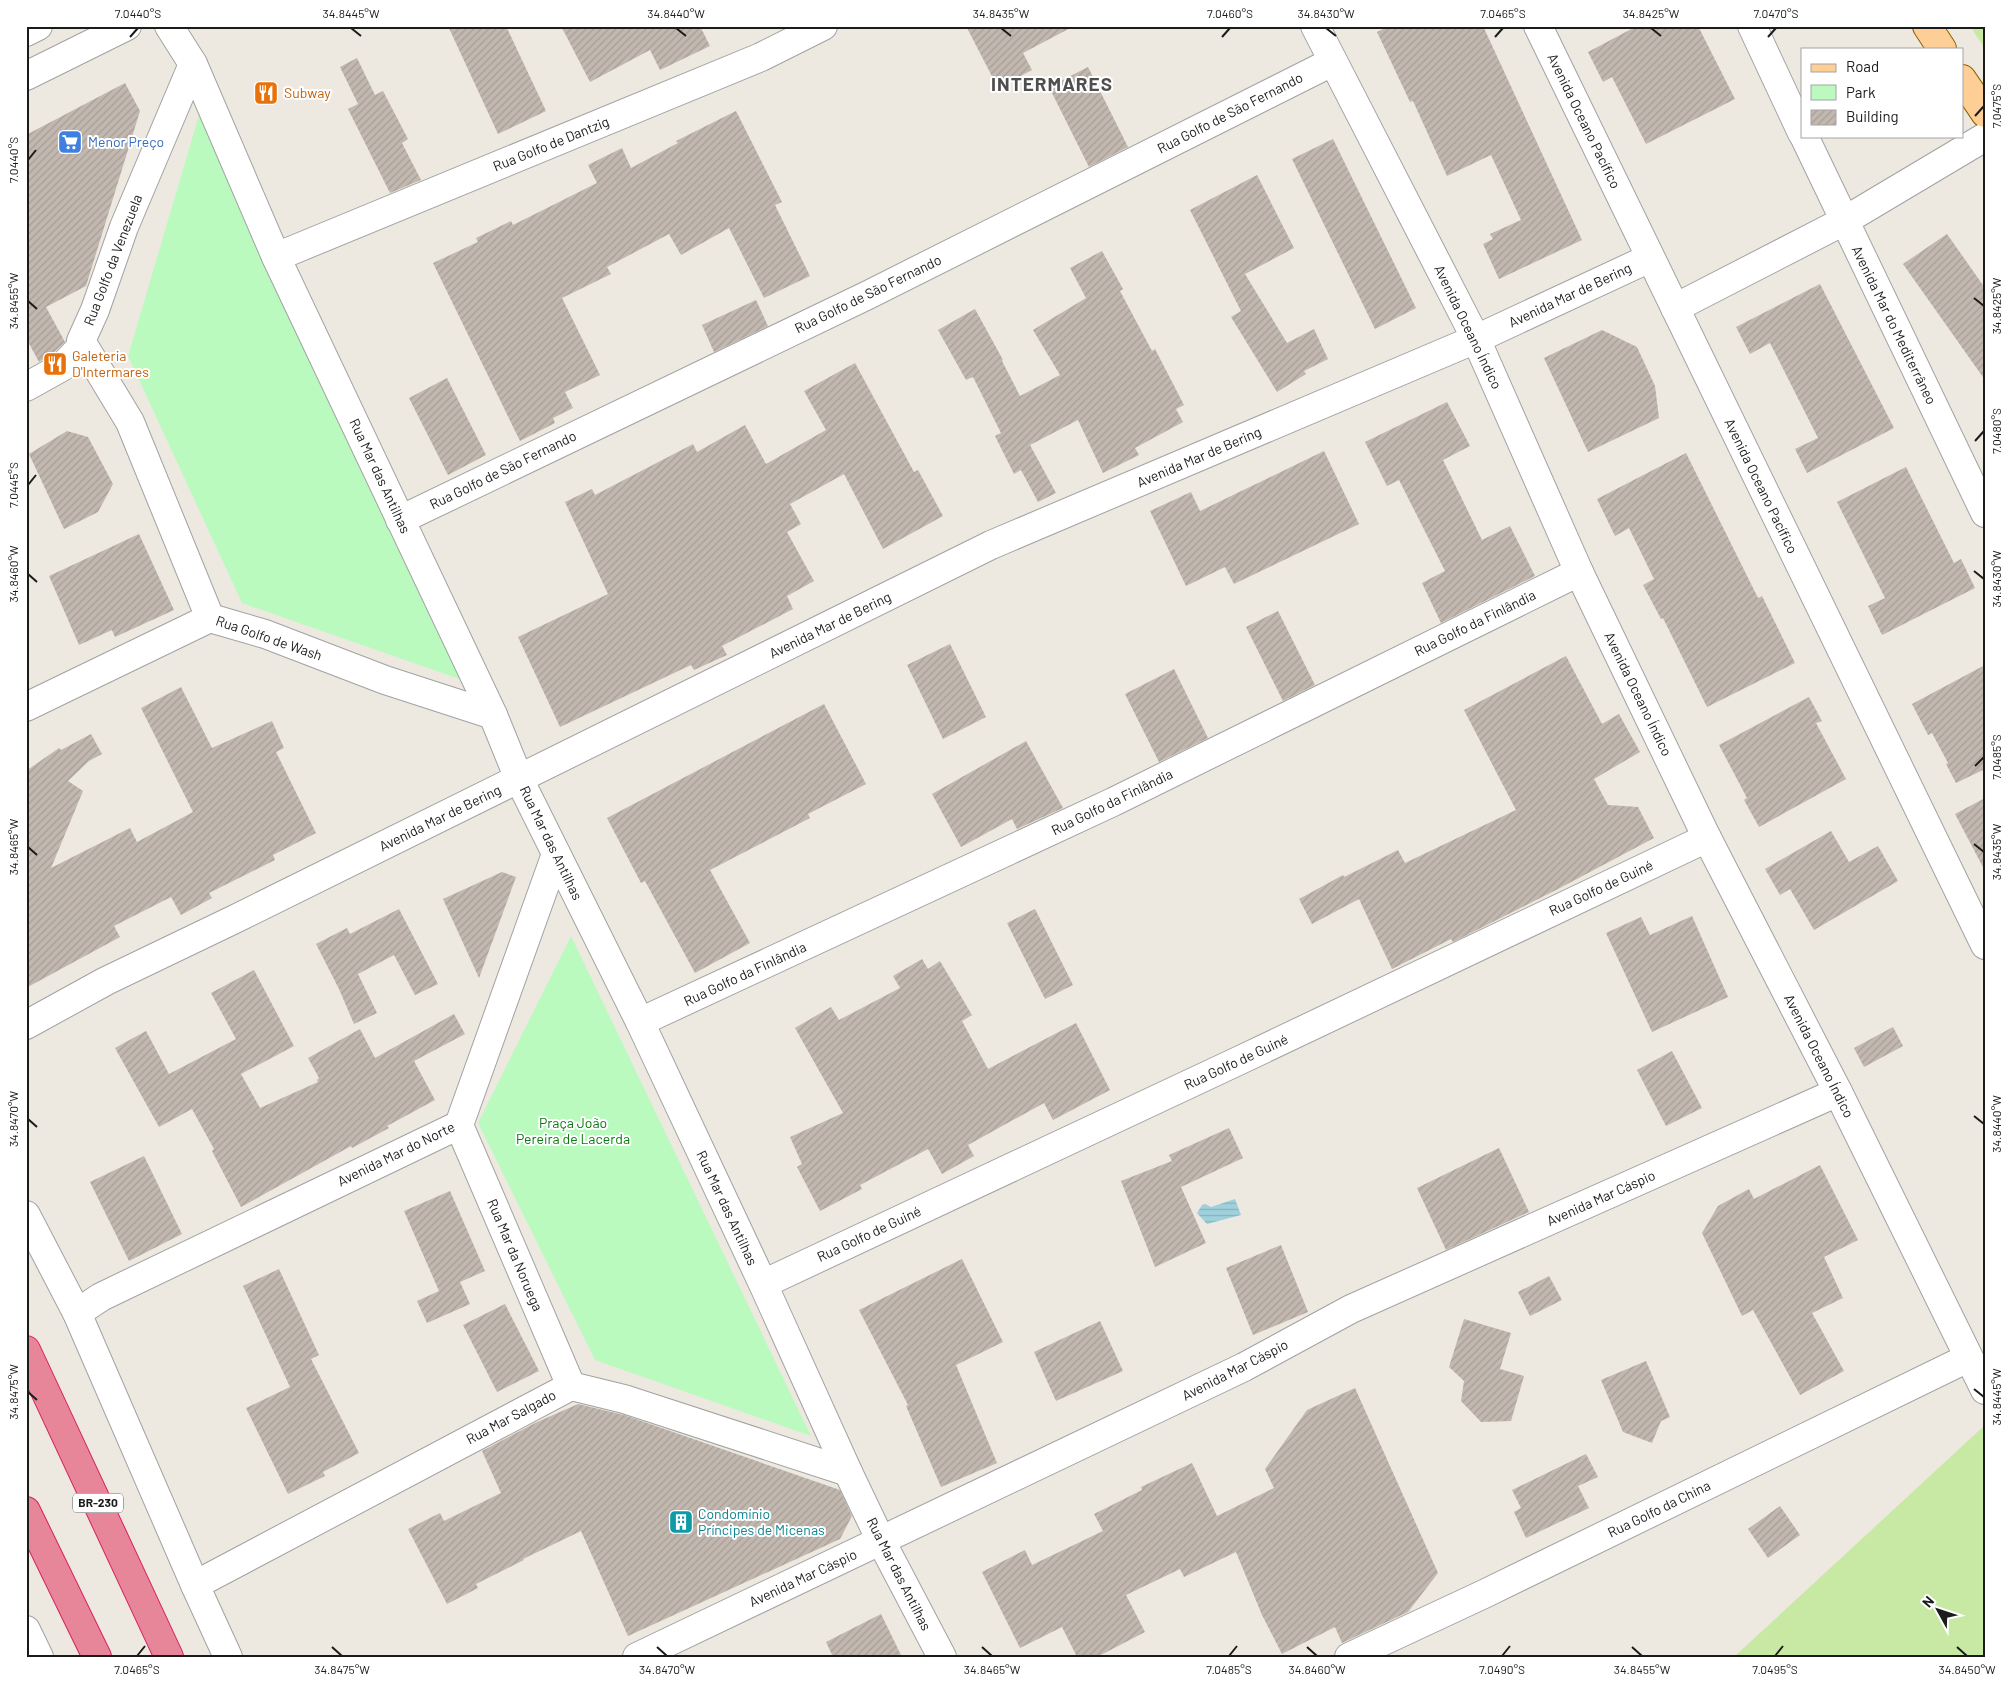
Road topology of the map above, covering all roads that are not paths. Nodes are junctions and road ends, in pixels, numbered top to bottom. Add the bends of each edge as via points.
1 (38, 26) edge
2 (127, 26) edge
3 (168, 26) edge
4 (182, 26) edge
5 (822, 26) edge
6 (1315, 26) edge
7 (1538, 26) edge
8 (1752, 26) edge
9 (1927, 26) edge
10 (26, 32) edge
11 (1941, 48) edge
12 (1332, 62) junction
13 (193, 64) junction
14 (26, 76) edge
15 (1964, 82) edge
16 (1985, 113) edge
17 (1801, 131) edge
18 (1985, 137) edge
19 (1805, 138) edge
20 (1844, 221) junction
21 (276, 258) junction
22 (1650, 258) junction
23 (1675, 308) junction
24 (1476, 339) junction
25 (83, 345) junction
26 (26, 387) edge
27 (1985, 513) edge
28 (400, 520) junction
29 (1579, 572) junction
30 (210, 618) junction
31 (26, 707) edge
32 (493, 715) junction
33 (519, 779) junction
34 (1707, 838) junction
35 (556, 854) junction
36 (1985, 945) edge
37 (640, 1022) junction
38 (26, 1025) edge
39 (1838, 1092) junction
40 (459, 1125) junction
41 (26, 1215) edge
42 (763, 1284) junction
43 (77, 1313) junction
44 (26, 1350) edge
45 (1968, 1358) junction
46 (571, 1386) junction
47 (1985, 1390) edge
48 (848, 1472) junction
49 (26, 1511) edge
50 (881, 1541) junction
51 (195, 1586) junction
52 (26, 1630) edge
53 (39, 1657) edge
54 (98, 1657) edge
55 (169, 1657) edge
56 (228, 1657) edge
57 (637, 1657) edge
58 (942, 1657) edge
59 (1349, 1657) edge

1 - 10 street
2 - 14 street
3 - 13 street, Rua Mar das Antilhas
4 - 13 street
5 - 21 street, Rua Golfo de Dantzig via 761,57
6 - 12 street, Avenida Oceano Índico
7 - 22 street, Avenida Oceano Pacífico
8 - 17 street
9 - 11 main road
12 - 24 street, Avenida Oceano Índico
12 - 28 street, Rua Golfo de São Fernando via 868,295
13 - 21 street, Rua Mar das Antilhas
13 - 25 street, Rua Golfo da Venezuela via 124,226 81,342
15 - 16 main road
18 - 20 street
19 - 20 street, Avenida Mar do Mediterrâneo
20 - 23 street
20 - 27 street, Avenida Mar do Mediterrâneo
21 - 28 street, Rua Mar das Antilhas
22 - 23 street, Avenida Oceano Pacífico
22 - 24 street, Avenida Mar de Bering
23 - 36 street, Avenida Oceano Pacífico
24 - 29 street, Avenida Oceano Índico
24 - 33 street, Avenida Mar de Bering via 991,545
25 - 26 street via 62,367
25 - 30 street, Rua Golfo da Venezuela via 130,422
28 - 32 street, Rua Mar das Antilhas
29 - 34 street, Avenida Oceano Índico
29 - 37 street, Rua Golfo da Finlândia via 1113,802
30 - 31 street, Rua Golfo de Wash
30 - 32 street, Rua Golfo de Wash via 265,634 385,680
32 - 33 street, Rua Mar das Antilhas
33 - 35 street, Rua Mar das Antilhas
33 - 38 street, Avenida Mar de Bering via 106,981
34 - 39 street, Avenida Oceano Índico
34 - 42 street, Rua Golfo de Guiné
35 - 37 street, Rua Mar das Antilhas
35 - 40 street, Avenida Mar do Norte
37 - 42 street, Rua Mar das Antilhas
39 - 45 street, Avenida Oceano Índico
39 - 50 street, Avenida Mar Cáspio via 1351,1310 1244,1367
40 - 43 street, Avenida Mar do Norte via 101,1297
40 - 46 street, Rua Mar da Noruega
41 - 43 street
42 - 48 street, Rua Mar das Antilhas
43 - 51 street
44 - 55 highway, BR-230
45 - 47 street, Avenida Oceano Índico
45 - 59 street, Rua Golfo da China
46 - 48 street, Rua Mar Salgado
46 - 51 street, Rua Mar Salgado
48 - 50 street, Rua Mar das Antilhas
49 - 54 highway
50 - 57 street, Avenida Mar Cáspio
50 - 58 street, Rua Mar das Antilhas
51 - 56 street
52 - 53 street

